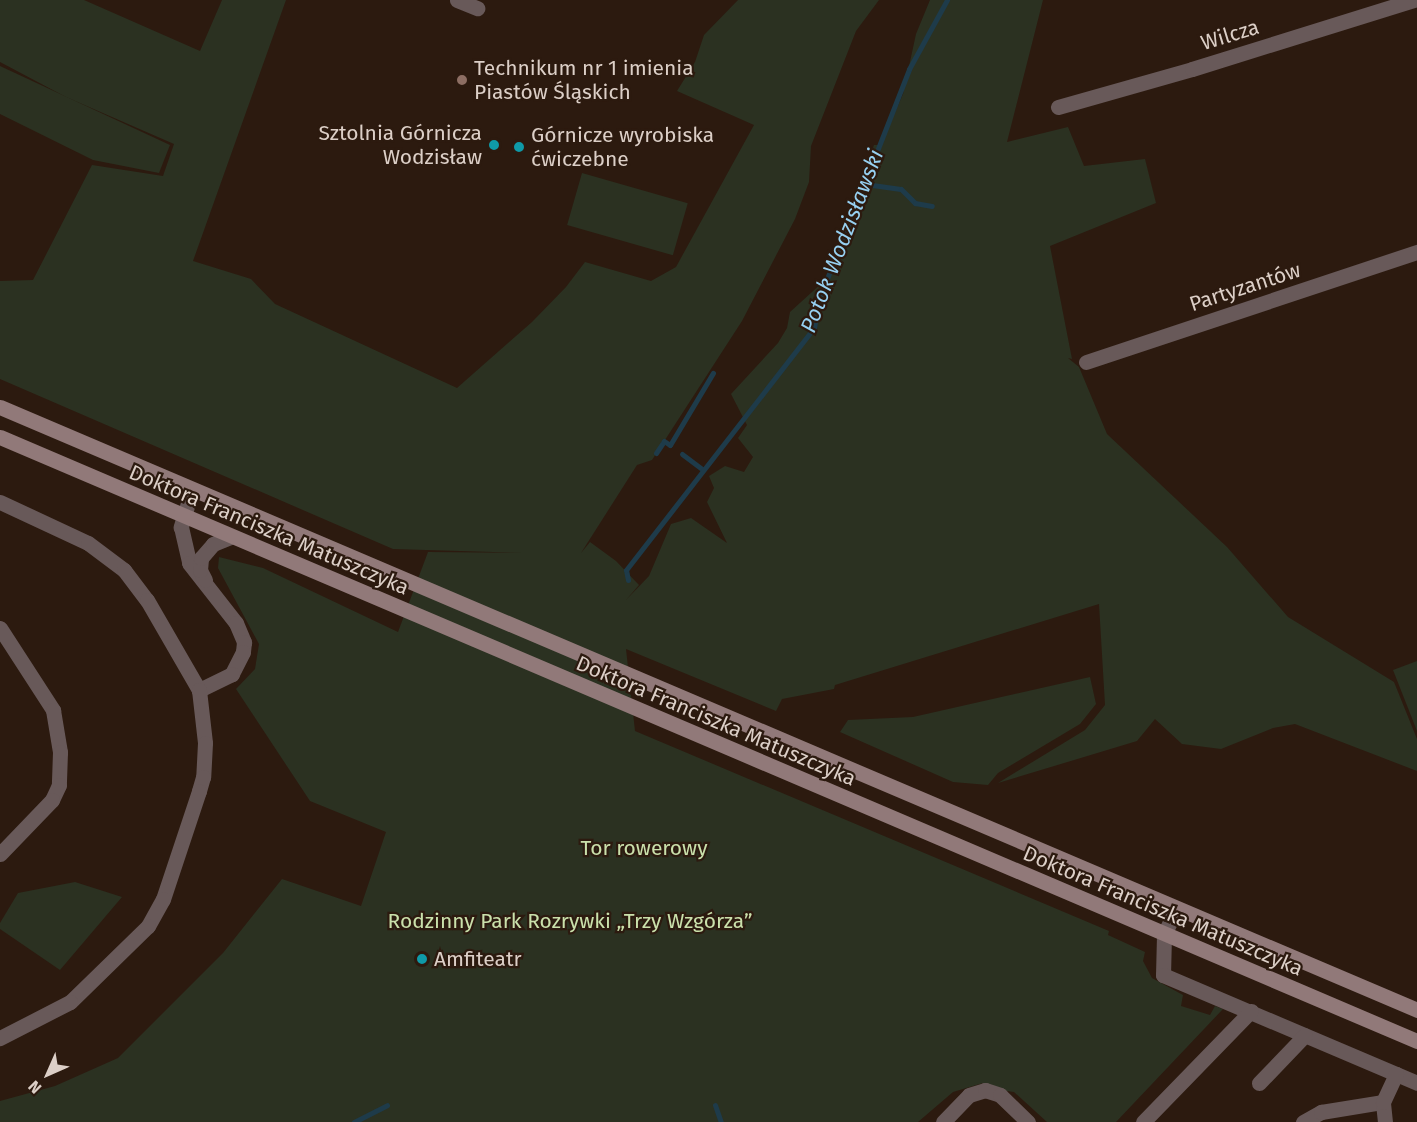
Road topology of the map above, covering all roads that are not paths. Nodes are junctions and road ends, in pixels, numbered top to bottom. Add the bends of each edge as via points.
1 (457, 0) edge
2 (1413, 0) edge
3 (477, 8) dead end
4 (1058, 107) dead end
5 (1417, 252) edge
6 (1086, 362) dead end
7 (0, 407) edge
8 (0, 437) edge
9 (192, 490) junction
10 (0, 502) edge
11 (183, 516) junction
12 (230, 537) junction
13 (207, 585) junction
14 (0, 628) edge
15 (199, 690) junction
16 (0, 854) edge
17 (1176, 909) junction
18 (1164, 935) junction
19 (1417, 1010) edge
20 (1251, 1011) junction
21 (1305, 1035) junction
22 (0, 1038) edge
23 (1417, 1041) edge
24 (1396, 1074) junction
25 (1259, 1083) dead end
26 (1417, 1083) edge
27 (1383, 1102) junction
28 (943, 1122) edge
29 (1028, 1122) edge
30 (1143, 1122) edge
31 (1303, 1122) edge
32 (1385, 1122) edge

1 - 3 street
2 - 4 street, Wilcza
5 - 6 street, Partyzantów
7 - 9 main road, Doktora Franciszka Matuszczyka
8 - 11 main road, Doktora Franciszka Matuszczyka
9 - 11 street
9 - 17 main road, Doktora Franciszka Matuszczyka
10 - 15 street via 88,543 124,570 147,600
11 - 12 main road, Doktora Franciszka Matuszczyka
11 - 13 street via 182,541 189,563
12 - 13 street via 213,544 201,558 200,570
12 - 18 main road, Doktora Franciszka Matuszczyka
13 - 15 street via 236,623 244,642 232,674
14 - 16 street via 53,710 60,752 59,785 52,800
15 - 22 street via 203,777 164,898 148,926 70,1002
17 - 18 street
17 - 19 main road, Doktora Franciszka Matuszczyka
18 - 20 street via 1163,975
18 - 23 main road, Doktora Franciszka Matuszczyka
20 - 21 street
20 - 30 street
21 - 24 street
21 - 25 street
24 - 26 street
24 - 27 street
27 - 31 street via 1321,1112
27 - 32 street
28 - 29 street via 969,1095 985,1090 1000,1095

